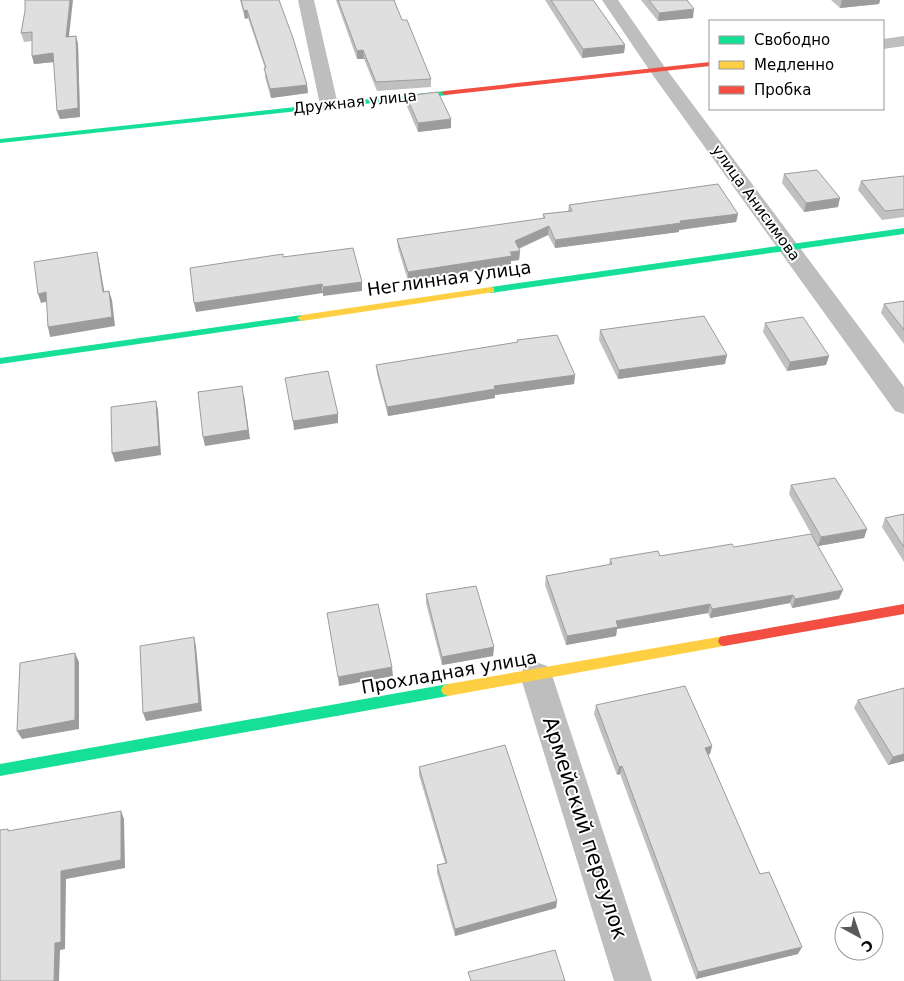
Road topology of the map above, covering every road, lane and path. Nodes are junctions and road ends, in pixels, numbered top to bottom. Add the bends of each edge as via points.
1 (306, 0) edge
2 (610, 0) edge
3 (904, 41) edge
4 (884, 44) edge
5 (709, 64) edge
6 (658, 70) junction
7 (330, 104) junction
8 (0, 141) edge
9 (904, 231) edge
10 (789, 246) junction
11 (0, 361) edge
12 (904, 405) edge
13 (904, 609) edge
14 (536, 675) junction
15 (0, 770) edge
16 (633, 981) edge

1 - 7 street
2 - 6 street, улица Анисимова
3 - 4 street
5 - 6 street, Дружная улица
6 - 7 street, Дружная улица
6 - 10 street, улица Анисимова
7 - 8 street, Дружная улица
9 - 10 street, Неглинная улица
10 - 11 street, Неглинная улица
10 - 12 street, улица Анисимова
13 - 14 street, Прохладная улица
14 - 15 street, Прохладная улица
14 - 16 street, Армейский переулок

